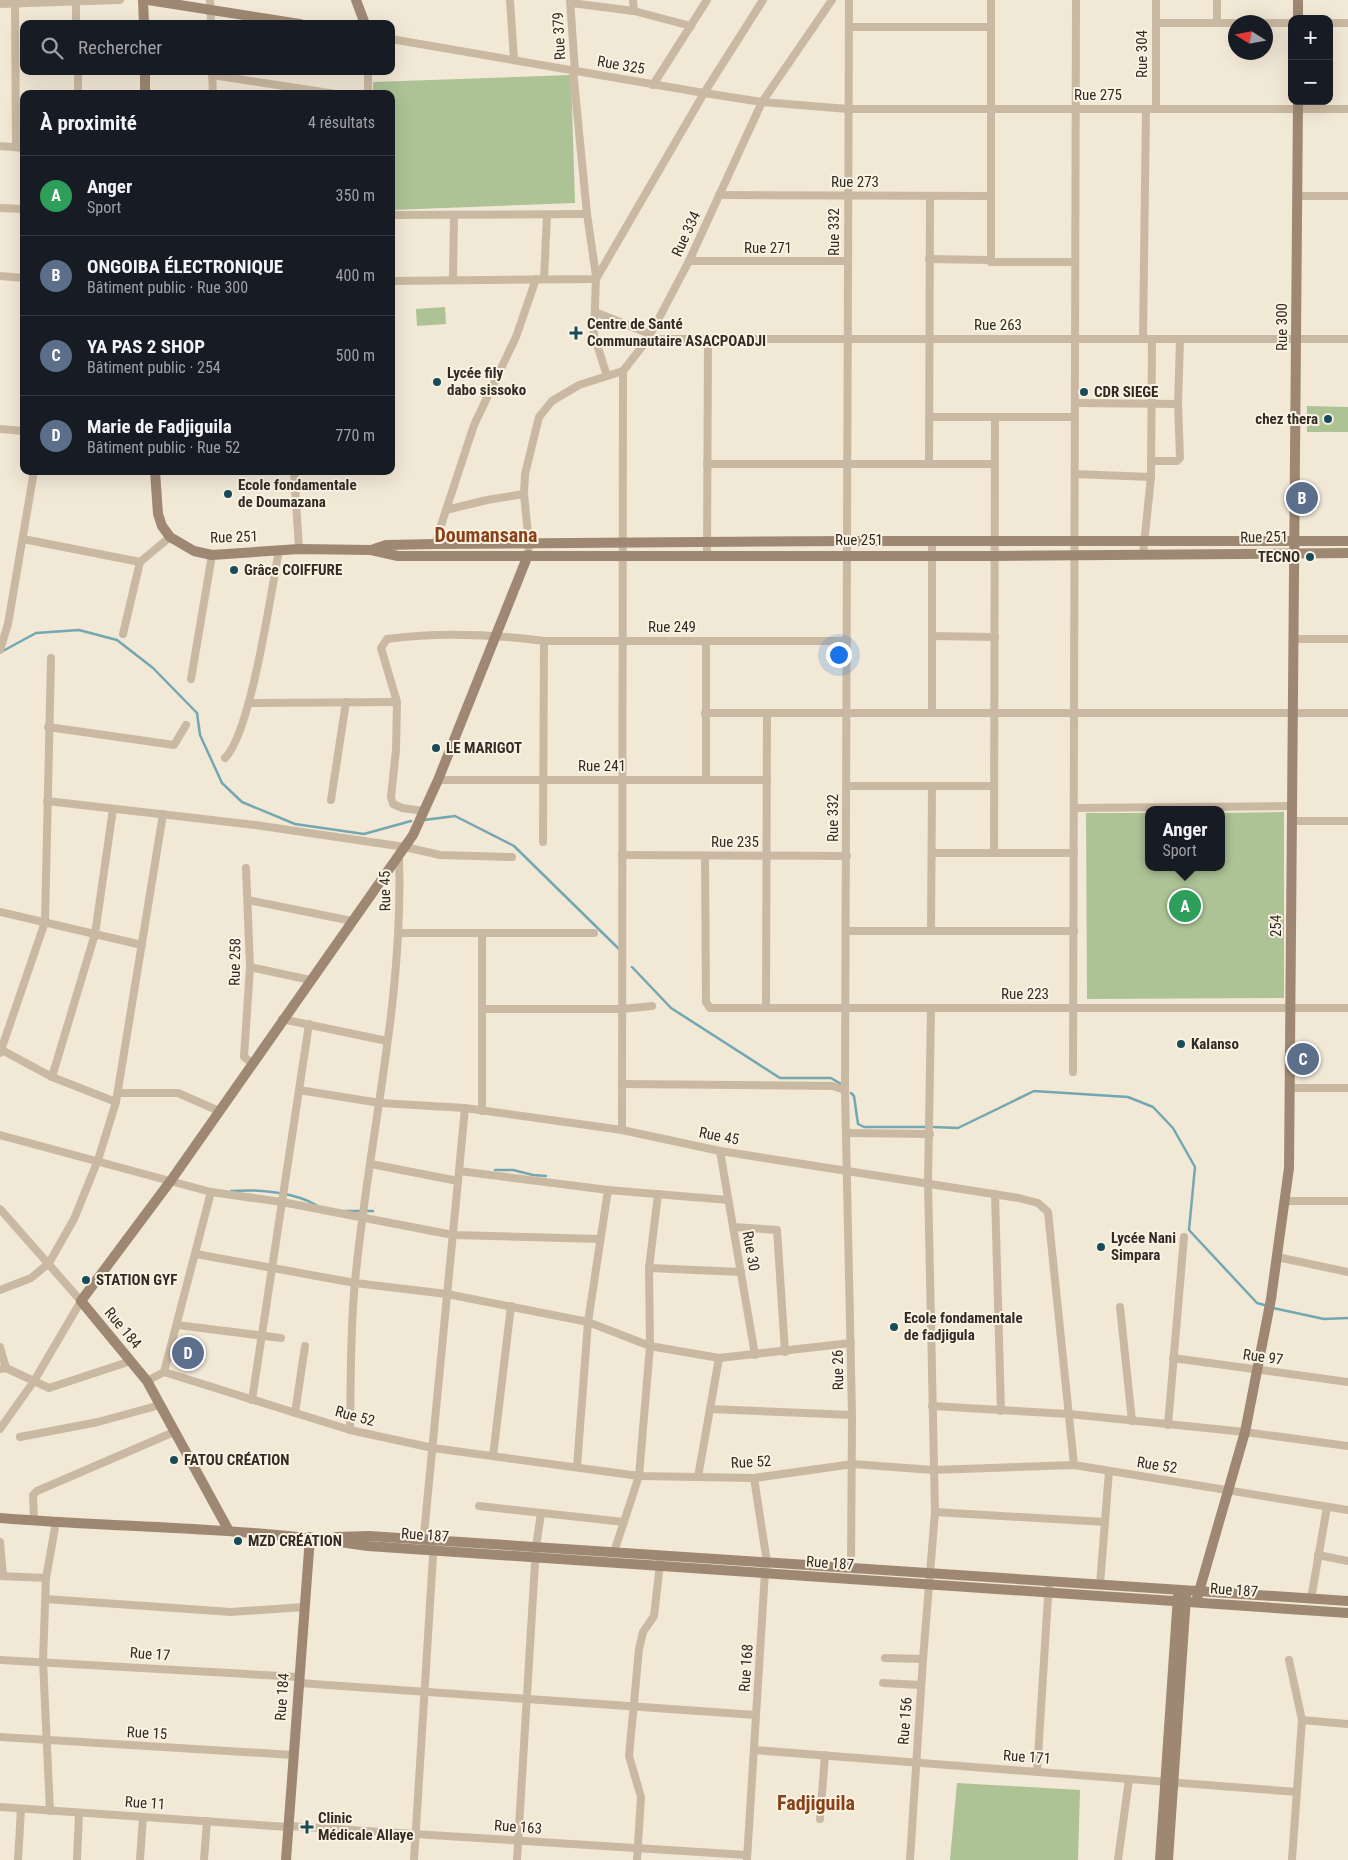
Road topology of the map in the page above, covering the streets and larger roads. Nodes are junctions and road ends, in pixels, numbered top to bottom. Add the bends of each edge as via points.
1 (120, 0) edge
2 (143, 0) edge
3 (148, 0) edge
4 (356, 0) edge
5 (510, 0) edge
6 (633, 0) edge
7 (707, 0) edge
8 (763, 0) edge
9 (832, 0) edge
10 (848, 0) edge
11 (992, 0) edge
12 (1076, 0) edge
13 (1156, 0) edge
14 (1217, 0) edge
15 (1298, 0) edge
16 (76, 1) edge
17 (571, 2) edge
18 (15, 3) junction
19 (0, 4) edge
20 (210, 5) edge
21 (634, 11) junction
22 (1298, 15) edge
23 (76, 20) edge
24 (144, 20) edge
25 (211, 20) edge
26 (281, 20) edge
27 (364, 20) edge
28 (1217, 22) junction
29 (1228, 22) edge
30 (1273, 22) edge
31 (1288, 22) edge
32 (1333, 22) edge
33 (1348, 22) edge
34 (1156, 23) junction
35 (691, 26) junction
36 (848, 27) junction
37 (991, 27) junction
38 (395, 39) edge
39 (514, 60) junction
40 (574, 71) junction
41 (78, 75) edge
42 (145, 75) edge
43 (212, 75) edge
44 (224, 75) edge
45 (368, 75) edge
46 (653, 84) junction
47 (78, 90) edge
48 (145, 90) edge
49 (213, 90) edge
50 (312, 90) edge
51 (368, 90) edge
52 (704, 94) junction
53 (762, 102) junction
54 (1298, 105) edge
55 (1076, 108) junction
56 (848, 109) junction
57 (991, 109) junction
58 (1146, 109) junction
59 (1156, 109) junction
60 (1348, 109) edge
61 (0, 146) edge
62 (20, 148) edge
63 (719, 195) junction
64 (848, 196) junction
65 (930, 196) junction
66 (991, 196) junction
67 (1297, 196) junction
68 (1348, 196) edge
69 (0, 208) edge
70 (20, 209) edge
71 (547, 214) junction
72 (587, 214) junction
73 (395, 215) edge
74 (454, 215) junction
75 (930, 259) junction
76 (689, 261) junction
77 (848, 261) junction
78 (991, 262) junction
79 (1075, 262) junction
80 (0, 276) edge
81 (20, 278) edge
82 (454, 279) junction
83 (540, 279) junction
84 (596, 279) junction
85 (395, 281) edge
86 (595, 312) junction
87 (649, 336) junction
88 (708, 339) junction
89 (848, 339) junction
90 (929, 339) junction
91 (1075, 339) junction
92 (1143, 339) junction
93 (1152, 339) junction
94 (1180, 339) junction
95 (1297, 339) junction
96 (1348, 339) edge
97 (624, 371) junction
98 (607, 376) junction
99 (1075, 403) junction
100 (1151, 404) junction
101 (1178, 404) junction
102 (929, 417) junction
103 (995, 417) junction
104 (1075, 417) junction
105 (0, 429) edge
106 (20, 432) edge
107 (1151, 461) junction
108 (707, 464) junction
109 (848, 464) junction
110 (929, 464) junction
111 (995, 464) junction
112 (1075, 474) junction
113 (33, 475) edge
114 (155, 475) edge
115 (294, 475) edge
116 (1151, 476) junction
117 (524, 494) junction
118 (446, 510) junction
119 (170, 537) junction
120 (23, 539) junction
121 (848, 541) junction
122 (932, 541) junction
123 (994, 541) junction
124 (1074, 541) junction
125 (1144, 541) junction
126 (1348, 541) edge
127 (707, 542) junction
128 (623, 543) junction
129 (435, 544) junction
130 (529, 544) junction
131 (1295, 547) junction
132 (299, 549) junction
133 (279, 550) junction
134 (371, 550) junction
135 (1348, 553) edge
136 (1143, 554) junction
137 (212, 555) junction
138 (528, 555) junction
139 (848, 555) junction
140 (1074, 555) junction
141 (623, 556) junction
142 (707, 556) junction
143 (932, 556) junction
144 (993, 556) junction
145 (140, 562) junction
146 (124, 634) dead end
147 (497, 634) junction
148 (932, 636) junction
149 (995, 636) junction
150 (1293, 638) junction
151 (1348, 638) edge
152 (544, 641) junction
153 (623, 641) junction
154 (706, 641) junction
155 (847, 641) junction
156 (0, 650) edge
157 (51, 658) dead end
158 (191, 679) dead end
159 (346, 702) junction
160 (397, 702) junction
161 (249, 703) junction
162 (705, 713) junction
163 (767, 713) junction
164 (847, 713) junction
165 (932, 713) junction
166 (994, 713) junction
167 (1074, 713) junction
168 (1292, 713) junction
169 (1348, 713) edge
170 (186, 725) dead end
171 (48, 727) junction
172 (226, 758) dead end
173 (438, 780) junction
174 (543, 780) junction
175 (622, 780) junction
176 (706, 780) junction
177 (767, 780) junction
178 (847, 786) junction
179 (932, 786) junction
180 (994, 786) junction
181 (331, 800) dead end
182 (47, 801) junction
183 (1292, 806) junction
184 (1145, 807) edge
185 (1225, 807) edge
186 (1074, 808) junction
187 (113, 809) junction
188 (424, 811) junction
189 (163, 814) junction
190 (1292, 821) junction
191 (1348, 821) edge
192 (543, 842) dead end
193 (405, 847) junction
194 (932, 853) junction
195 (994, 853) junction
196 (1074, 853) junction
197 (622, 856) junction
198 (705, 856) junction
199 (767, 856) junction
200 (847, 856) junction
201 (512, 857) dead end
202 (398, 858) junction
203 (246, 868) dead end
204 (248, 900) junction
205 (0, 912) edge
206 (352, 921) junction
207 (45, 922) junction
208 (847, 931) junction
209 (932, 931) junction
210 (1074, 931) junction
211 (398, 932) junction
212 (482, 932) junction
213 (594, 932) dead end
214 (95, 934) junction
215 (142, 945) junction
216 (250, 967) junction
217 (310, 980) junction
218 (652, 1006) dead end
219 (766, 1008) junction
220 (847, 1008) junction
221 (930, 1008) junction
222 (1073, 1008) junction
223 (1291, 1008) junction
224 (1348, 1008) edge
225 (482, 1009) junction
226 (622, 1009) junction
227 (282, 1019) junction
228 (309, 1024) junction
229 (387, 1041) junction
230 (0, 1051) edge
231 (248, 1060) junction
232 (1073, 1072) dead end
233 (52, 1077) junction
234 (622, 1084) junction
235 (1290, 1088) junction
236 (1348, 1088) edge
237 (299, 1090) junction
238 (844, 1090) junction
239 (117, 1098) junction
240 (380, 1103) junction
241 (465, 1108) junction
242 (219, 1111) junction
243 (482, 1111) junction
244 (622, 1130) junction
245 (846, 1133) junction
246 (0, 1134) edge
247 (930, 1134) junction
248 (720, 1151) junction
249 (98, 1160) junction
250 (371, 1164) junction
251 (459, 1171) junction
252 (846, 1172) junction
253 (172, 1179) junction
254 (458, 1181) junction
255 (928, 1183) junction
256 (608, 1190) junction
257 (211, 1192) junction
258 (658, 1194) junction
259 (995, 1194) junction
260 (728, 1200) junction
261 (1286, 1201) junction
262 (1348, 1201) edge
263 (282, 1202) junction
264 (0, 1209) edge
265 (364, 1219) junction
266 (733, 1227) junction
267 (453, 1235) junction
268 (1184, 1237) dead end
269 (599, 1239) junction
270 (196, 1254) junction
271 (1277, 1257) junction
272 (49, 1263) junction
273 (272, 1268) junction
274 (649, 1268) junction
275 (740, 1272) junction
276 (1348, 1272) edge
277 (355, 1283) junction
278 (0, 1290) edge
279 (447, 1294) junction
280 (81, 1301) junction
281 (511, 1306) junction
282 (1120, 1307) dead end
283 (588, 1322) junction
284 (177, 1325) junction
285 (262, 1335) junction
286 (281, 1338) dead end
287 (851, 1343) junction
288 (305, 1346) dead end
289 (650, 1346) junction
290 (0, 1347) edge
291 (785, 1352) junction
292 (755, 1356) junction
293 (719, 1358) junction
294 (1174, 1358) junction
295 (131, 1361) junction
296 (3, 1368) edge
297 (1258, 1370) junction
298 (164, 1372) junction
299 (34, 1381) junction
300 (147, 1381) junction
301 (1348, 1382) edge
302 (252, 1400) junction
303 (160, 1405) junction
304 (932, 1406) junction
305 (710, 1409) junction
306 (1001, 1411) junction
307 (11, 1413) junction
308 (295, 1413) junction
309 (1069, 1414) junction
310 (852, 1415) junction
311 (0, 1416) edge
312 (1132, 1421) junction
313 (1168, 1425) junction
314 (0, 1429) edge
315 (350, 1430) junction
316 (174, 1432) junction
317 (1245, 1432) junction
318 (20, 1437) dead end
319 (1348, 1446) edge
320 (433, 1448) junction
321 (493, 1456) junction
322 (853, 1464) junction
323 (1074, 1465) junction
324 (577, 1467) junction
325 (933, 1470) junction
326 (1109, 1471) junction
327 (639, 1476) junction
328 (698, 1477) junction
329 (754, 1478) junction
330 (1230, 1490) junction
331 (479, 1506) dead end
332 (1327, 1506) junction
333 (1348, 1510) edge
334 (935, 1512) junction
335 (541, 1513) junction
336 (0, 1518) edge
337 (34, 1521) junction
338 (56, 1522) junction
339 (624, 1522) junction
340 (1104, 1522) junction
341 (229, 1531) junction
342 (310, 1537) junction
343 (0, 1542) edge
344 (428, 1545) junction
345 (536, 1552) junction
346 (614, 1552) junction
347 (1318, 1555) junction
348 (660, 1561) junction
349 (1348, 1561) edge
350 (766, 1568) junction
351 (851, 1568) junction
352 (930, 1573) junction
353 (1, 1576) edge
354 (46, 1578) junction
355 (1049, 1581) junction
356 (929, 1584) junction
357 (1100, 1584) junction
358 (1182, 1590) junction
359 (1199, 1591) junction
360 (1049, 1592) junction
361 (1310, 1598) junction
362 (46, 1600) junction
363 (1348, 1601) edge
364 (1186, 1602) junction
365 (304, 1607) junction
366 (1348, 1613) edge
367 (885, 1658) dead end
368 (0, 1660) edge
369 (923, 1660) junction
370 (1289, 1660) dead end
371 (43, 1662) junction
372 (299, 1680) junction
373 (884, 1683) dead end
374 (921, 1685) junction
375 (424, 1692) junction
376 (527, 1699) junction
377 (633, 1706) junction
378 (756, 1715) junction
379 (1302, 1720) junction
380 (1348, 1724) edge
381 (0, 1737) edge
382 (47, 1740) junction
383 (754, 1750) junction
384 (293, 1755) junction
385 (825, 1755) junction
386 (916, 1762) junction
387 (1037, 1772) junction
388 (1129, 1779) junction
389 (1169, 1782) junction
390 (1297, 1792) junction
391 (0, 1807) edge
392 (21, 1809) junction
393 (50, 1811) junction
394 (79, 1813) junction
395 (142, 1817) junction
396 (820, 1819) dead end
397 (207, 1821) junction
398 (288, 1826) junction
399 (416, 1834) junction
400 (518, 1840) junction
401 (637, 1848) junction
402 (747, 1857) edge
403 (18, 1860) edge
404 (77, 1860) edge
405 (140, 1860) edge
406 (204, 1860) edge
407 (286, 1860) edge
408 (414, 1860) edge
409 (517, 1860) edge
410 (637, 1860) edge
411 (910, 1860) edge
412 (1118, 1860) edge
413 (1160, 1860) edge
414 (1168, 1860) edge
415 (1292, 1860) edge

1 - 16 street
2 - 24 street
3 - 20 street
4 - 27 street
5 - 39 street
6 - 21 street
7 - 35 street
8 - 52 street
9 - 53 street, Rue 334
10 - 36 street, Rue 332
11 - 37 street
12 - 55 street
13 - 34 street, Rue 304
14 - 28 street
15 - 22 street
16 - 18 street
16 - 23 street
17 - 21 street
17 - 40 street, Rue 379
18 - 19 street
18 - 62 street
20 - 25 street
20 - 26 street
21 - 35 street
28 - 29 street
28 - 34 street
30 - 31 street
32 - 33 street
34 - 59 street, Rue 304
35 - 46 street
36 - 37 street
36 - 56 street, Rue 332
37 - 57 street
38 - 39 street, Rue 325
39 - 40 street, Rue 325
40 - 46 street, Rue 325
40 - 72 street, Rue 379
41 - 47 street
42 - 48 street
43 - 49 street
44 - 50 street
45 - 51 street
46 - 52 street, Rue 325
52 - 53 street, Rue 325
52 - 84 street
53 - 56 street, Rue 325
53 - 63 street, Rue 334
54 - 59 street, Rue 275
54 - 60 street, Rue 275
54 - 67 street, Rue 300
55 - 57 street, Rue 275
55 - 58 street, Rue 275
55 - 79 street
56 - 57 street, Rue 275
56 - 64 street, Rue 332
57 - 66 street
58 - 59 street, Rue 275
58 - 92 street
61 - 62 street
63 - 64 street, Rue 273
63 - 76 street, Rue 334
64 - 65 street, Rue 273
64 - 77 street, Rue 332
65 - 66 street, Rue 273
65 - 75 street
66 - 78 street
67 - 68 street
67 - 95 street, Rue 300
69 - 70 street
71 - 72 street
71 - 74 street
71 - 83 street
72 - 84 street, Rue 379
73 - 74 street
74 - 82 street
75 - 78 street
75 - 90 street
76 - 77 street, Rue 271
76 - 87 street, Rue 334
77 - 89 street, Rue 332
78 - 79 street
79 - 91 street
80 - 81 street
82 - 83 street
82 - 85 street
83 - 84 street
83 - 118 street via 474,425
84 - 86 street, Rue 379
86 - 87 street
86 - 98 street, Rue 379 via 594,334
87 - 88 street, Rue 263
87 - 97 street, Rue 334
88 - 89 street, Rue 263
88 - 108 street
89 - 90 street, Rue 263
89 - 109 street, Rue 332
90 - 91 street, Rue 263
90 - 102 street
91 - 92 street, Rue 263
91 - 99 street
92 - 93 street, Rue 263
93 - 94 street, Rue 263
93 - 100 street
94 - 95 street, Rue 263
94 - 101 street
95 - 96 street, Rue 263
95 - 131 street, Rue 300
97 - 98 street
97 - 128 street
98 - 117 street via 579,385 552,401 539,417
99 - 100 street
99 - 104 street
100 - 101 street
100 - 107 street
101 - 107 street via 1180,458 1177,461
102 - 103 street
102 - 110 street
103 - 104 street
103 - 111 street
104 - 112 street
105 - 106 street
107 - 116 street
108 - 109 street
108 - 127 street
109 - 110 street
109 - 121 street, Rue 332
110 - 111 street
111 - 123 street
112 - 116 street
112 - 124 street
113 - 120 street
114 - 119 street via 158,514
115 - 132 street
116 - 125 street
117 - 118 street
117 - 130 street
118 - 129 street
119 - 137 street, Rue 251 via 194,551
119 - 145 street
120 - 145 street
120 - 156 street via 8,624
121 - 122 street, Rue 251
121 - 127 street, Rue 251
121 - 139 street, Rue 332
122 - 123 street, Rue 251
122 - 143 street
123 - 124 street, Rue 251
123 - 144 street
124 - 125 street, Rue 251
124 - 140 street
125 - 131 street, Rue 251
125 - 136 street
126 - 131 street, Rue 251
127 - 128 street, Rue 251
127 - 142 street
128 - 130 street, Rue 251
128 - 141 street
129 - 130 street, Rue 251
129 - 134 street, Rue 251 via 386,545
130 - 138 street
131 - 135 street, Rue 251
131 - 136 street, Rue 251
131 - 150 street, 254
132 - 133 street, Rue 251
132 - 134 street, Rue 251
133 - 137 street, Rue 251
133 - 161 street
134 - 138 street, Rue 251 via 398,556
136 - 140 street, Rue 251
137 - 158 street
138 - 141 street, Rue 251
138 - 147 street
139 - 142 street, Rue 251
139 - 143 street, Rue 251
139 - 155 street, Rue 332
140 - 144 street, Rue 251
140 - 167 street
141 - 142 street, Rue 251
141 - 153 street
143 - 144 street, Rue 251
143 - 148 street
144 - 149 street
145 - 146 street
147 - 152 street, Rue 249
147 - 160 street, Rue 249 via 428,634 382,643
147 - 173 street
148 - 149 street
148 - 165 street
149 - 166 street
150 - 151 street
150 - 168 street, 254
152 - 153 street, Rue 249
152 - 174 street
153 - 154 street, Rue 249
153 - 175 street
154 - 155 street, Rue 249
154 - 162 street
155 - 164 street, Rue 332
157 - 171 street
159 - 160 street
159 - 161 street
159 - 181 street
160 - 188 street via 391,797 394,804 402,808
161 - 172 street via 232,751
162 - 163 street
162 - 176 street
163 - 164 street
163 - 177 street
164 - 165 street
164 - 178 street, Rue 332
165 - 166 street
166 - 167 street
166 - 180 street
167 - 168 street
167 - 186 street
168 - 169 street
168 - 183 street, 254
170 - 171 street via 174,745
171 - 182 street
173 - 174 street, Rue 241
173 - 188 street
174 - 175 street, Rue 241
174 - 192 street
175 - 176 street, Rue 241
175 - 197 street
176 - 177 street, Rue 241
177 - 199 street
178 - 179 street
178 - 200 street, Rue 332
179 - 180 street
179 - 194 street
180 - 195 street
182 - 187 street
182 - 207 street
183 - 185 street
183 - 190 street, 254
184 - 186 street
186 - 196 street
187 - 189 street
187 - 214 street
188 - 193 street
189 - 193 street
189 - 215 street
190 - 191 street
190 - 223 street, 254
193 - 201 street via 440,855
193 - 202 street
194 - 195 street
194 - 209 street
195 - 196 street
196 - 210 street
197 - 198 street, Rue 235
197 - 226 street
198 - 199 street, Rue 235
198 - 219 street, Rue 223 via 706,1002 710,1008
199 - 200 street, Rue 235
199 - 219 street
200 - 208 street, Rue 332
202 - 206 street
202 - 211 street, Rue 45
203 - 204 street, Rue 258
204 - 206 street
204 - 216 street, Rue 258
205 - 207 street
206 - 217 street
207 - 214 street
207 - 230 street
208 - 209 street
208 - 220 street, Rue 332
209 - 210 street
210 - 222 street
211 - 212 street
211 - 229 street, Rue 45
212 - 213 street
212 - 225 street
214 - 215 street
214 - 233 street
215 - 239 street
216 - 217 street
216 - 231 street, Rue 258
217 - 227 street
218 - 226 street
219 - 220 street, Rue 223
220 - 221 street, Rue 223
220 - 238 street, Rue 332
221 - 222 street, Rue 223
221 - 247 street, Rue 156
222 - 223 street, Rue 223
222 - 232 street
223 - 224 street, Rue 223
223 - 235 street, 254
225 - 226 street
225 - 243 street
226 - 234 street
227 - 228 street
227 - 231 street
228 - 229 street
228 - 237 street
229 - 240 street, Rue 45
230 - 233 street
231 - 242 street
233 - 239 street
234 - 238 street via 833,1086
234 - 244 street
235 - 236 street
235 - 261 street, 254
237 - 240 street, Rue 45
237 - 263 street
238 - 245 street, Rue 332
239 - 242 street via 178,1094
239 - 249 street
240 - 241 street, Rue 45
240 - 250 street
241 - 243 street, Rue 45
241 - 251 street
242 - 253 street
243 - 244 street, Rue 45
244 - 248 street, Rue 45
245 - 247 street
245 - 252 street, Rue 332
246 - 249 street
247 - 255 street, Rue 156
248 - 252 street, Rue 45
248 - 260 street, Rue 30
249 - 253 street
249 - 272 street via 74,1219
250 - 254 street
250 - 265 street
251 - 254 street
251 - 256 street
252 - 255 street, Rue 45
252 - 287 street, Rue 26
253 - 257 street
253 - 280 street
254 - 267 street
255 - 259 street, Rue 45
255 - 304 street, Rue 156
256 - 258 street
256 - 269 street
257 - 263 street
257 - 270 street
258 - 260 street
258 - 274 street
259 - 306 street
259 - 309 street, Rue 45 via 1038,1203 1048,1212
260 - 266 street, Rue 30
261 - 262 street
261 - 271 street, 254
263 - 265 street
263 - 273 street
264 - 272 street
265 - 267 street
265 - 277 street
266 - 275 street, Rue 30
266 - 291 street via 777,1230
267 - 269 street
267 - 279 street
268 - 294 street
269 - 283 street
270 - 273 street
270 - 284 street
271 - 276 street
271 - 297 street, 254
272 - 278 street via 31,1278
272 - 280 street
273 - 277 street
273 - 285 street
274 - 275 street
274 - 289 street
275 - 292 street, Rue 30
277 - 279 street
277 - 315 street
279 - 281 street
279 - 320 street
280 - 295 street, Rue 184
280 - 299 street
281 - 283 street
281 - 321 street
282 - 312 street
283 - 289 street
283 - 324 street
284 - 285 street
284 - 298 street
285 - 286 street
285 - 302 street
287 - 291 street
287 - 310 street, Rue 26
288 - 308 street
289 - 293 street
289 - 327 street
290 - 296 street
291 - 292 street
292 - 293 street
293 - 305 street
294 - 297 street, Rue 97
294 - 313 street
295 - 299 street via 49,1388
295 - 300 street, Rue 184
296 - 299 street
297 - 301 street, Rue 97
297 - 317 street, 254
298 - 300 street
298 - 302 street, Rue 52
299 - 307 street
300 - 303 street, Rue 184
302 - 308 street, Rue 52
303 - 316 street, Rue 184
303 - 318 street via 98,1422
304 - 306 street
304 - 325 street, Rue 156
305 - 310 street
305 - 328 street
306 - 309 street
307 - 311 street
307 - 314 street
308 - 315 street, Rue 52
309 - 312 street
309 - 323 street
310 - 322 street, Rue 26
312 - 313 street
313 - 317 street
315 - 320 street, Rue 52
316 - 337 street via 36,1491 33,1495
316 - 341 street, Rue 184
317 - 319 street
317 - 330 street, 254
320 - 321 street, Rue 52
320 - 344 street
321 - 324 street, Rue 52
322 - 325 street, Rue 52
322 - 329 street, Rue 52
322 - 351 street, Rue 26
323 - 325 street, Rue 52
323 - 326 street, Rue 52
324 - 327 street, Rue 52
325 - 334 street, Rue 156
326 - 330 street, Rue 52
326 - 340 street
327 - 328 street, Rue 52
327 - 339 street
328 - 329 street, Rue 52
329 - 350 street, Rue 168
330 - 332 street, Rue 52
330 - 359 street, 254
331 - 335 street
332 - 333 street, Rue 52
332 - 347 street
334 - 340 street
334 - 352 street, Rue 156
335 - 339 street
335 - 345 street
336 - 337 street, Rue 187
337 - 338 street, Rue 187
338 - 341 street, Rue 187
338 - 354 street
339 - 346 street
340 - 357 street
341 - 342 street, Rue 187
342 - 344 street, Rue 187 via 368,1536
342 - 365 street, Rue 184
343 - 353 street
344 - 345 street, Rue 187
344 - 375 street
345 - 346 street, Rue 187
345 - 348 street, Rue 187
345 - 376 street
346 - 348 street, Rue 187
347 - 349 street
347 - 361 street
348 - 350 street, Rue 187
348 - 377 street via 654,1616 643,1632 639,1649
350 - 351 street, Rue 187
350 - 356 street, Rue 187
350 - 378 street, Rue 168
351 - 352 street, Rue 187
352 - 355 street, Rue 187
352 - 356 street, Rue 156
353 - 354 street
354 - 362 street
355 - 357 street, Rue 187
355 - 360 street
356 - 360 street, Rue 187
356 - 369 street, Rue 156
357 - 358 street, Rue 187
358 - 359 street, Rue 187
358 - 364 street
359 - 361 street, Rue 187
359 - 364 street, 254
360 - 364 street, Rue 187
360 - 387 street
361 - 363 street, Rue 187
362 - 365 street via 231,1612
362 - 371 street
364 - 366 street, Rue 187
364 - 389 street
365 - 372 street, Rue 184
367 - 369 street
368 - 371 street, Rue 17
369 - 374 street, Rue 156
370 - 379 street
371 - 372 street, Rue 17
371 - 382 street
372 - 375 street, Rue 17
372 - 384 street, Rue 184
373 - 374 street
374 - 386 street, Rue 156
375 - 376 street, Rue 17
375 - 399 street
376 - 377 street, Rue 17
376 - 400 street
377 - 378 street, Rue 17
377 - 401 street via 629,1756 641,1797
378 - 383 street, Rue 168
379 - 380 street
379 - 390 street
381 - 382 street, Rue 15
382 - 384 street, Rue 15
382 - 393 street
383 - 385 street, Rue 171
383 - 402 street, Rue 168
384 - 398 street, Rue 184
385 - 386 street, Rue 171
385 - 396 street
386 - 387 street, Rue 171
386 - 411 street, Rue 156
387 - 388 street, Rue 171
388 - 389 street, Rue 171
388 - 412 street
389 - 390 street, Rue 171
389 - 413 street
389 - 414 street
390 - 415 street
391 - 392 street, Rue 11
392 - 393 street, Rue 11
392 - 403 street
393 - 394 street, Rue 11
394 - 395 street, Rue 11
394 - 404 street
395 - 397 street, Rue 11
395 - 405 street
397 - 398 street, Rue 11
397 - 406 street
398 - 399 street, Rue 163
398 - 407 street, Rue 184
399 - 400 street, Rue 163
399 - 408 street
400 - 401 street, Rue 163
400 - 409 street
401 - 402 street, Rue 163
401 - 410 street

